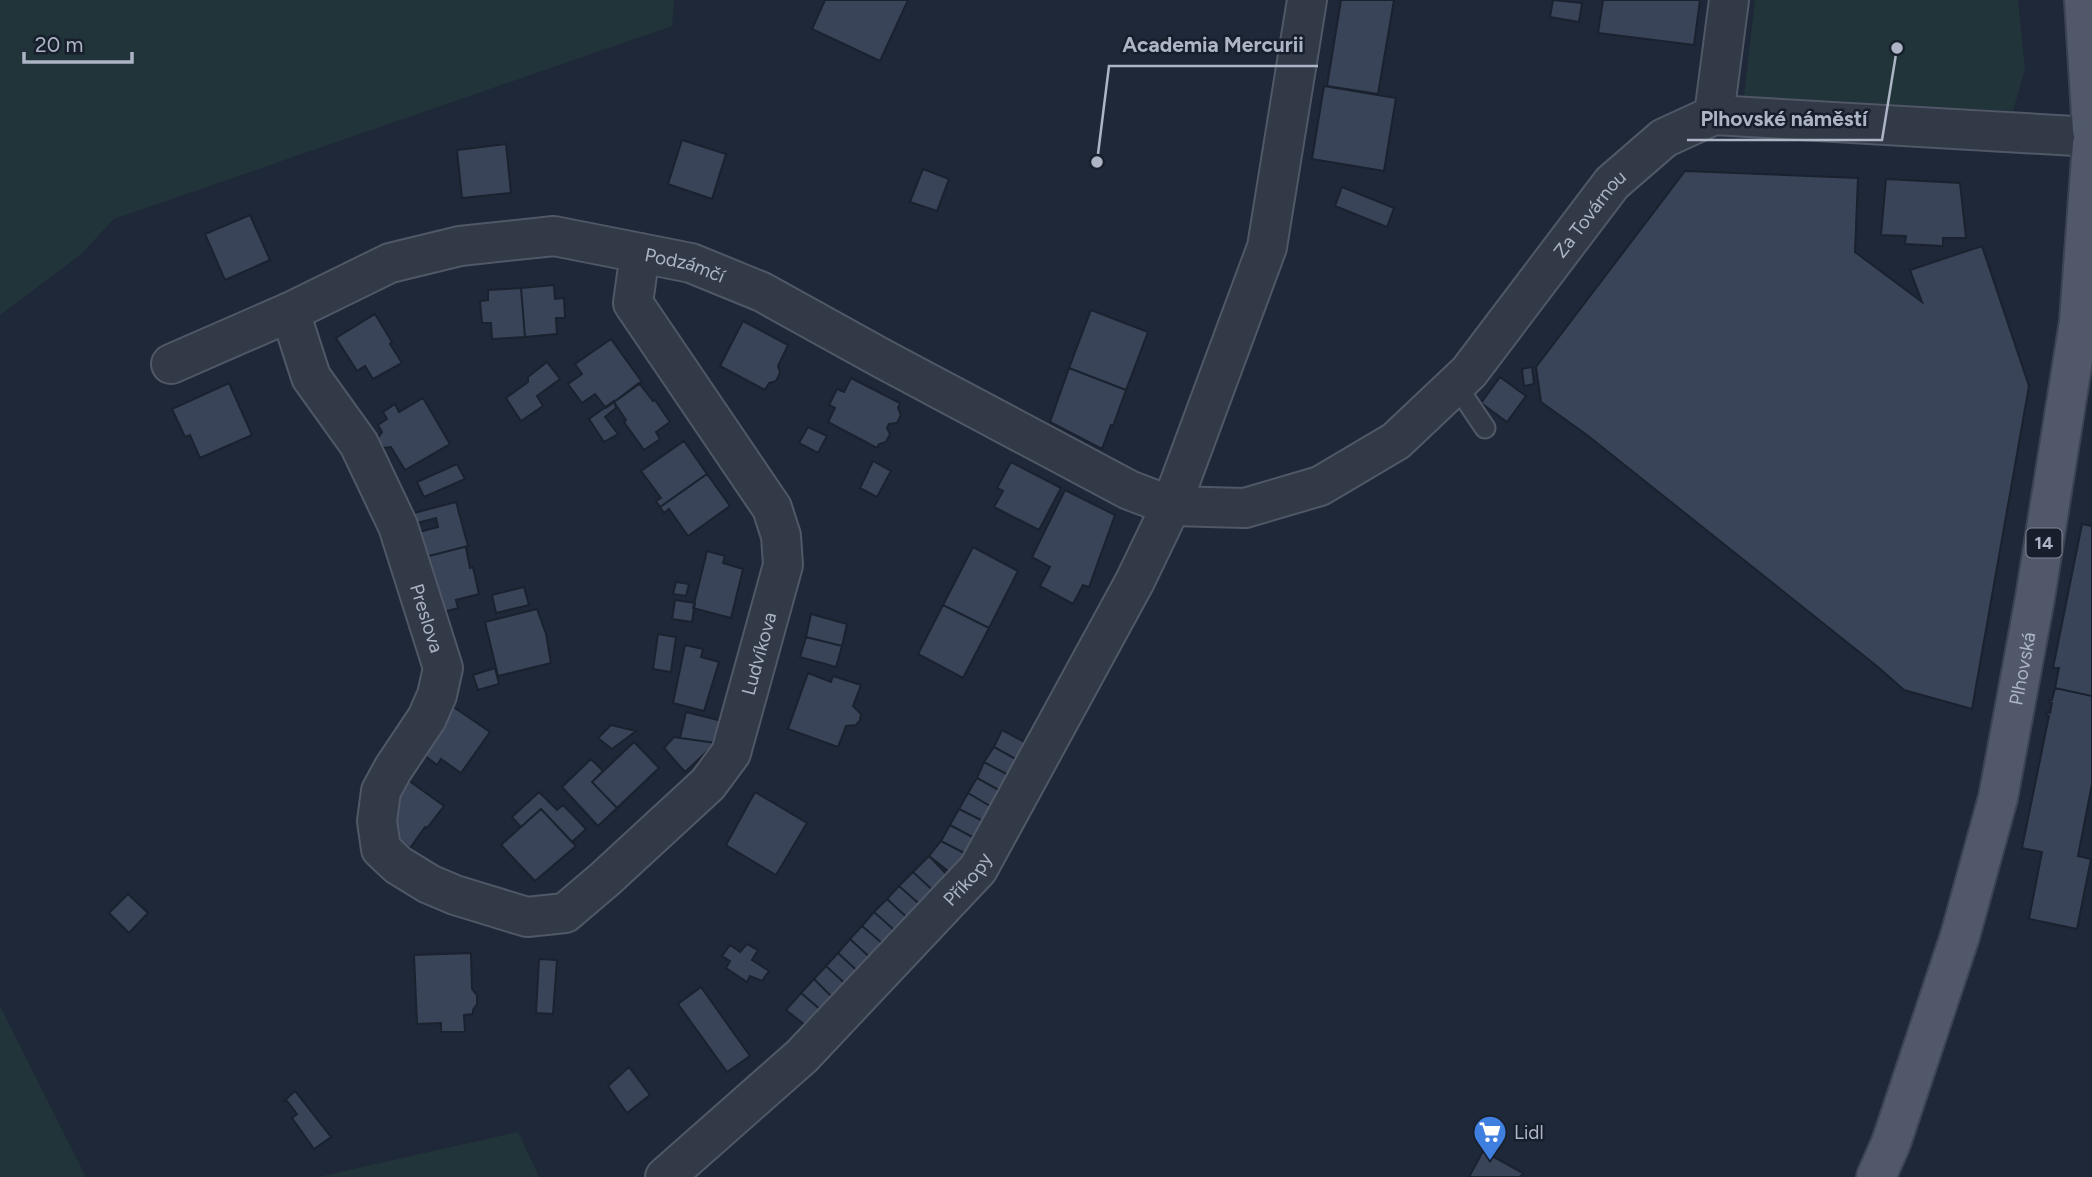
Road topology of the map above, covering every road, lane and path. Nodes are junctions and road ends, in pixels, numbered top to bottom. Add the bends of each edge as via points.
1 (1307, 0) edge
2 (1729, 0) edge
3 (2084, 0) edge
4 (1714, 115) junction
5 (2092, 130) edge
6 (2092, 137) edge
7 (2092, 144) edge
8 (640, 253) junction
9 (290, 312) junction
10 (171, 364) dead end
11 (1456, 385) junction
12 (1485, 428) dead end
13 (1171, 506) junction
14 (454, 895) joint
15 (665, 1177) edge
16 (1876, 1177) edge

1 - 13 street, Příkopy via 1267,247
2 - 4 street
3 - 5 main road
4 - 6 street, Za Továrnou
4 - 11 street, Za Továrnou via 1664,138 1612,183
7 - 16 main road, Plhovská / 14 via 2079,322 1997,798 1960,936
8 - 9 street, Podzámčí via 554,236 460,246 390,263
8 - 13 street, Podzámčí via 691,263 762,292 1129,490
8 - 14 street, Ludvíkova via 633,303 772,508 781,536 783,565 744,713 731,753 708,784 565,913 527,917
9 - 10 street, Podzámčí
9 - 14 street, Preslova via 311,377 359,444 398,526 443,668 427,718 381,791 377,821 381,849 398,865
11 - 12 lane
11 - 13 street, Za Továrnou via 1396,440 1320,486 1245,508
13 - 15 street, Příkopy via 978,869 802,1056

